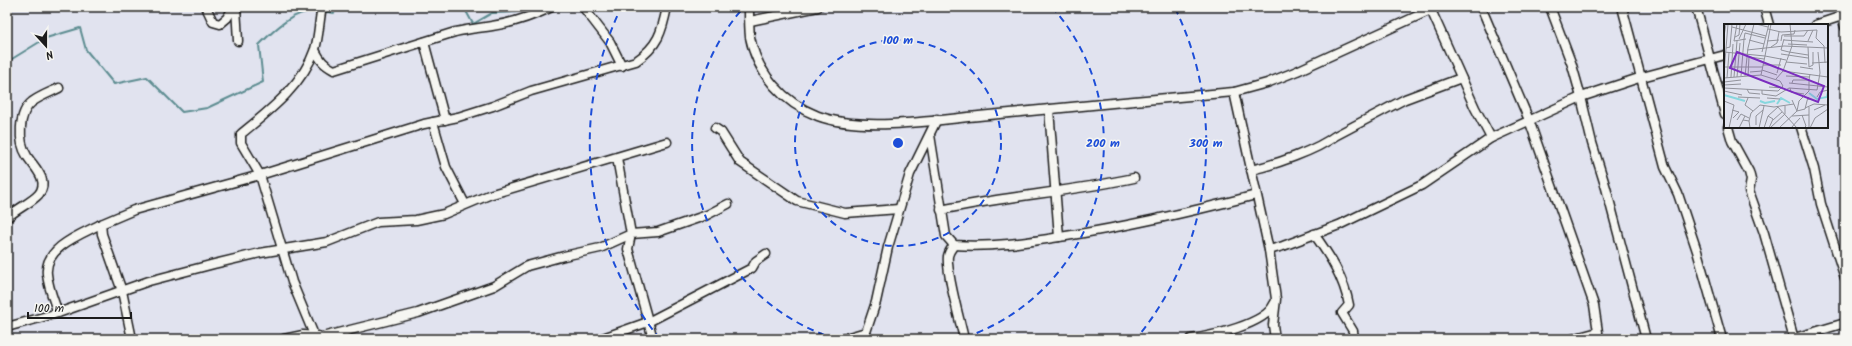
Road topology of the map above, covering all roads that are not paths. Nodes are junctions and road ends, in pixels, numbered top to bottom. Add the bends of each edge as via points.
1 (206, 7) edge
2 (235, 7) edge
3 (552, 7) edge
4 (583, 7) edge
5 (667, 7) edge
6 (749, 7) edge
7 (818, 7) edge
8 (1481, 7) edge
9 (1550, 7) edge
10 (1622, 7) edge
11 (1696, 7) edge
12 (1764, 7) edge
13 (1839, 7) edge
14 (1434, 9) edge
15 (321, 11) edge
16 (1843, 16) edge
17 (750, 21) junction
18 (1769, 24) edge
19 (1818, 24) edge
20 (1845, 27) edge
21 (238, 41) dead end
22 (424, 42) junction
23 (315, 50) junction
24 (1724, 55) edge
25 (1710, 60) junction
26 (622, 66) junction
27 (1642, 77) junction
28 (1461, 78) junction
29 (59, 88) dead end
30 (1234, 92) junction
31 (1581, 97) junction
32 (1049, 109) junction
33 (1724, 110) edge
34 (937, 119) junction
35 (445, 120) junction
36 (1529, 120) junction
37 (433, 122) junction
38 (716, 128) dead end
39 (1728, 128) edge
40 (1801, 128) edge
41 (930, 135) junction
42 (1491, 138) junction
43 (667, 142) dead end
44 (616, 158) junction
45 (1251, 170) junction
46 (260, 175) junction
47 (1134, 178) dead end
48 (1055, 191) junction
49 (1256, 195) junction
50 (465, 204) junction
51 (728, 204) dead end
52 (899, 209) junction
53 (941, 210) junction
54 (7, 218) edge
55 (101, 224) junction
56 (631, 234) junction
57 (1314, 234) junction
58 (1059, 237) junction
59 (954, 245) junction
60 (282, 249) junction
61 (1269, 250) junction
62 (766, 254) dead end
63 (1845, 278) edge
64 (122, 291) junction
65 (1276, 299) junction
66 (58, 313) junction
67 (648, 322) junction
68 (1845, 323) edge
69 (7, 327) edge
70 (866, 335) edge
71 (320, 337) edge
72 (132, 339) edge
73 (284, 339) edge
74 (600, 339) edge
75 (653, 339) edge
76 (842, 339) edge
77 (964, 339) edge
78 (1191, 339) edge
79 (1275, 339) edge
80 (1354, 339) edge
81 (1572, 339) edge
82 (1646, 339) edge
83 (1722, 339) edge
84 (1793, 339) edge

1 - 2 street via 213,22 220,24
2 - 21 street
3 - 22 street via 516,21 475,27
4 - 26 street via 610,42
5 - 26 street via 655,45 636,61
6 - 17 street
7 - 17 street
8 - 36 street
9 - 31 street
10 - 27 street
11 - 25 street
12 - 18 street
13 - 16 street
14 - 28 street
14 - 30 street via 1297,71
15 - 23 street
16 - 19 street
16 - 20 street
17 - 34 street via 750,37 754,52 766,77 792,102 807,110 828,119 852,124
22 - 23 street via 334,70 320,60
22 - 35 street
23 - 46 street via 300,79 274,106 241,134 241,143
24 - 25 street
25 - 27 street
25 - 33 street
26 - 35 street via 531,91 493,106
27 - 31 street
27 - 83 street via 1665,167 1690,229
28 - 42 street
28 - 45 street via 1406,99 1324,144 1270,166
29 - 54 street via 32,102 23,114 21,135 27,156 38,168 42,182 40,193
30 - 32 street
30 - 45 street
31 - 36 street
31 - 82 street
32 - 34 street
32 - 48 street
34 - 41 street
35 - 37 street
36 - 42 street
36 - 81 street via 1594,305 1598,332
37 - 46 street
37 - 50 street via 446,167
38 - 52 street via 740,162 797,201 845,213
39 - 84 street via 1732,142 1749,172 1749,191 1764,233
40 - 63 street via 1814,169 1821,204
41 - 52 street via 910,174
41 - 53 street
42 - 57 street via 1422,185 1339,225
43 - 44 street
44 - 50 street via 517,186
44 - 56 street
45 - 49 street
46 - 55 street via 134,210
46 - 60 street
47 - 48 street
48 - 53 street via 969,203
48 - 58 street
49 - 58 street via 1103,230
49 - 61 street
50 - 60 street via 433,217 378,222 327,242
51 - 56 street via 707,215 658,232
52 - 70 street
53 - 59 street via 946,236
55 - 64 street via 102,234
55 - 66 street via 56,251 48,262 47,274
56 - 67 street via 628,249
56 - 71 street via 600,248 527,266 494,286 418,313
57 - 61 street
57 - 80 street via 1334,262 1347,291 1349,305 1342,313 1353,331
58 - 59 street via 1020,244
59 - 77 street via 950,250 948,264
60 - 64 street via 149,281
60 - 71 street via 292,282
61 - 65 street
62 - 67 street via 756,261 752,268
64 - 66 street
64 - 72 street
65 - 78 street via 1272,310 1236,330
65 - 79 street via 1273,325
66 - 69 street
67 - 74 street
67 - 75 street
68 - 84 street
70 - 76 street
71 - 73 street via 303,335

